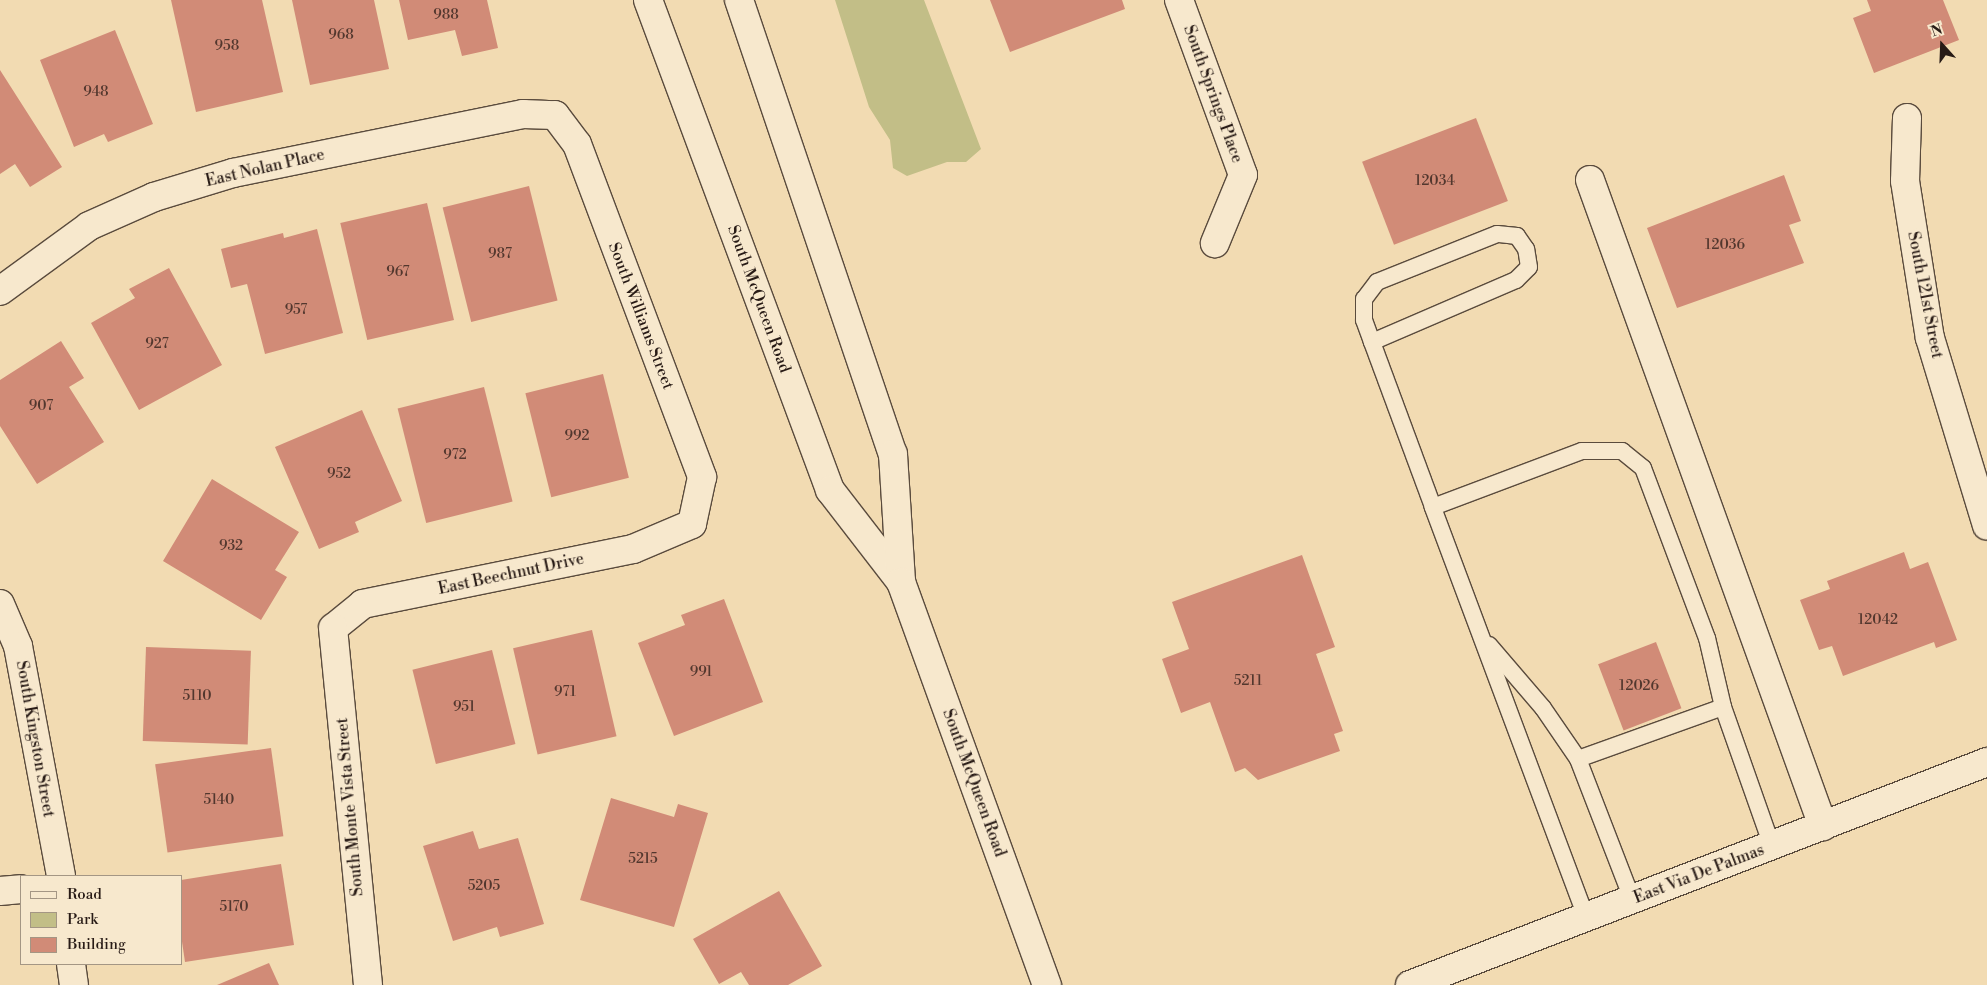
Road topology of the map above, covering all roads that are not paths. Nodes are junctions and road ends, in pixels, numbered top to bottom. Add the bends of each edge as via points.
1 (648, 0) edge
2 (739, 0) edge
3 (1179, 0) edge
4 (555, 115) joint
5 (1907, 118) dead end
6 (1590, 180) dead end
7 (1215, 243) dead end
8 (0, 290) edge
9 (1372, 342) junction
10 (1433, 507) junction
11 (692, 524) joint
12 (1987, 526) edge
13 (900, 582) junction
14 (0, 604) edge
15 (333, 628) joint
16 (1481, 636) junction
17 (1723, 707) junction
18 (1578, 759) junction
19 (1987, 762) edge
20 (1823, 826) junction
21 (1772, 846) junction
22 (61, 875) edge
23 (20, 889) edge
24 (0, 891) edge
25 (1632, 899) junction
26 (1586, 917) junction
27 (72, 965) edge
28 (74, 985) edge
29 (368, 985) edge
30 (1047, 985) edge
31 (1410, 985) edge

1 - 13 street, South McQueen Road via 830,490
2 - 13 street, South McQueen Road via 893,454
3 - 7 street, South Springs Place via 1243,174
4 - 8 street, East Nolan Place via 523,114 233,173 154,197 88,226
4 - 11 street, South Williams Street via 577,144 702,477
5 - 12 street, South 121st Street via 1905,181 1930,338
6 - 20 street
9 - 9 lane via 1364,320 1364,299 1377,282 1498,234 1518,236 1526,249 1529,267 1516,280
9 - 10 lane
10 - 16 lane
10 - 17 lane via 1582,452 1622,451 1643,468 1707,638
11 - 15 street, East Beechnut Drive via 633,548 363,604
13 - 30 street, South McQueen Road
14 - 22 street, South Kingston Street via 18,646
15 - 29 street, South Monte Vista Street
16 - 18 lane via 1542,708
16 - 26 lane
17 - 18 lane
17 - 21 lane
18 - 25 lane
19 - 20 street, East Via De Palmas
20 - 21 street, East Via De Palmas
21 - 25 street, East Via De Palmas
23 - 24 street
25 - 26 street, East Via De Palmas
26 - 31 street, East Via De Palmas
27 - 28 street

